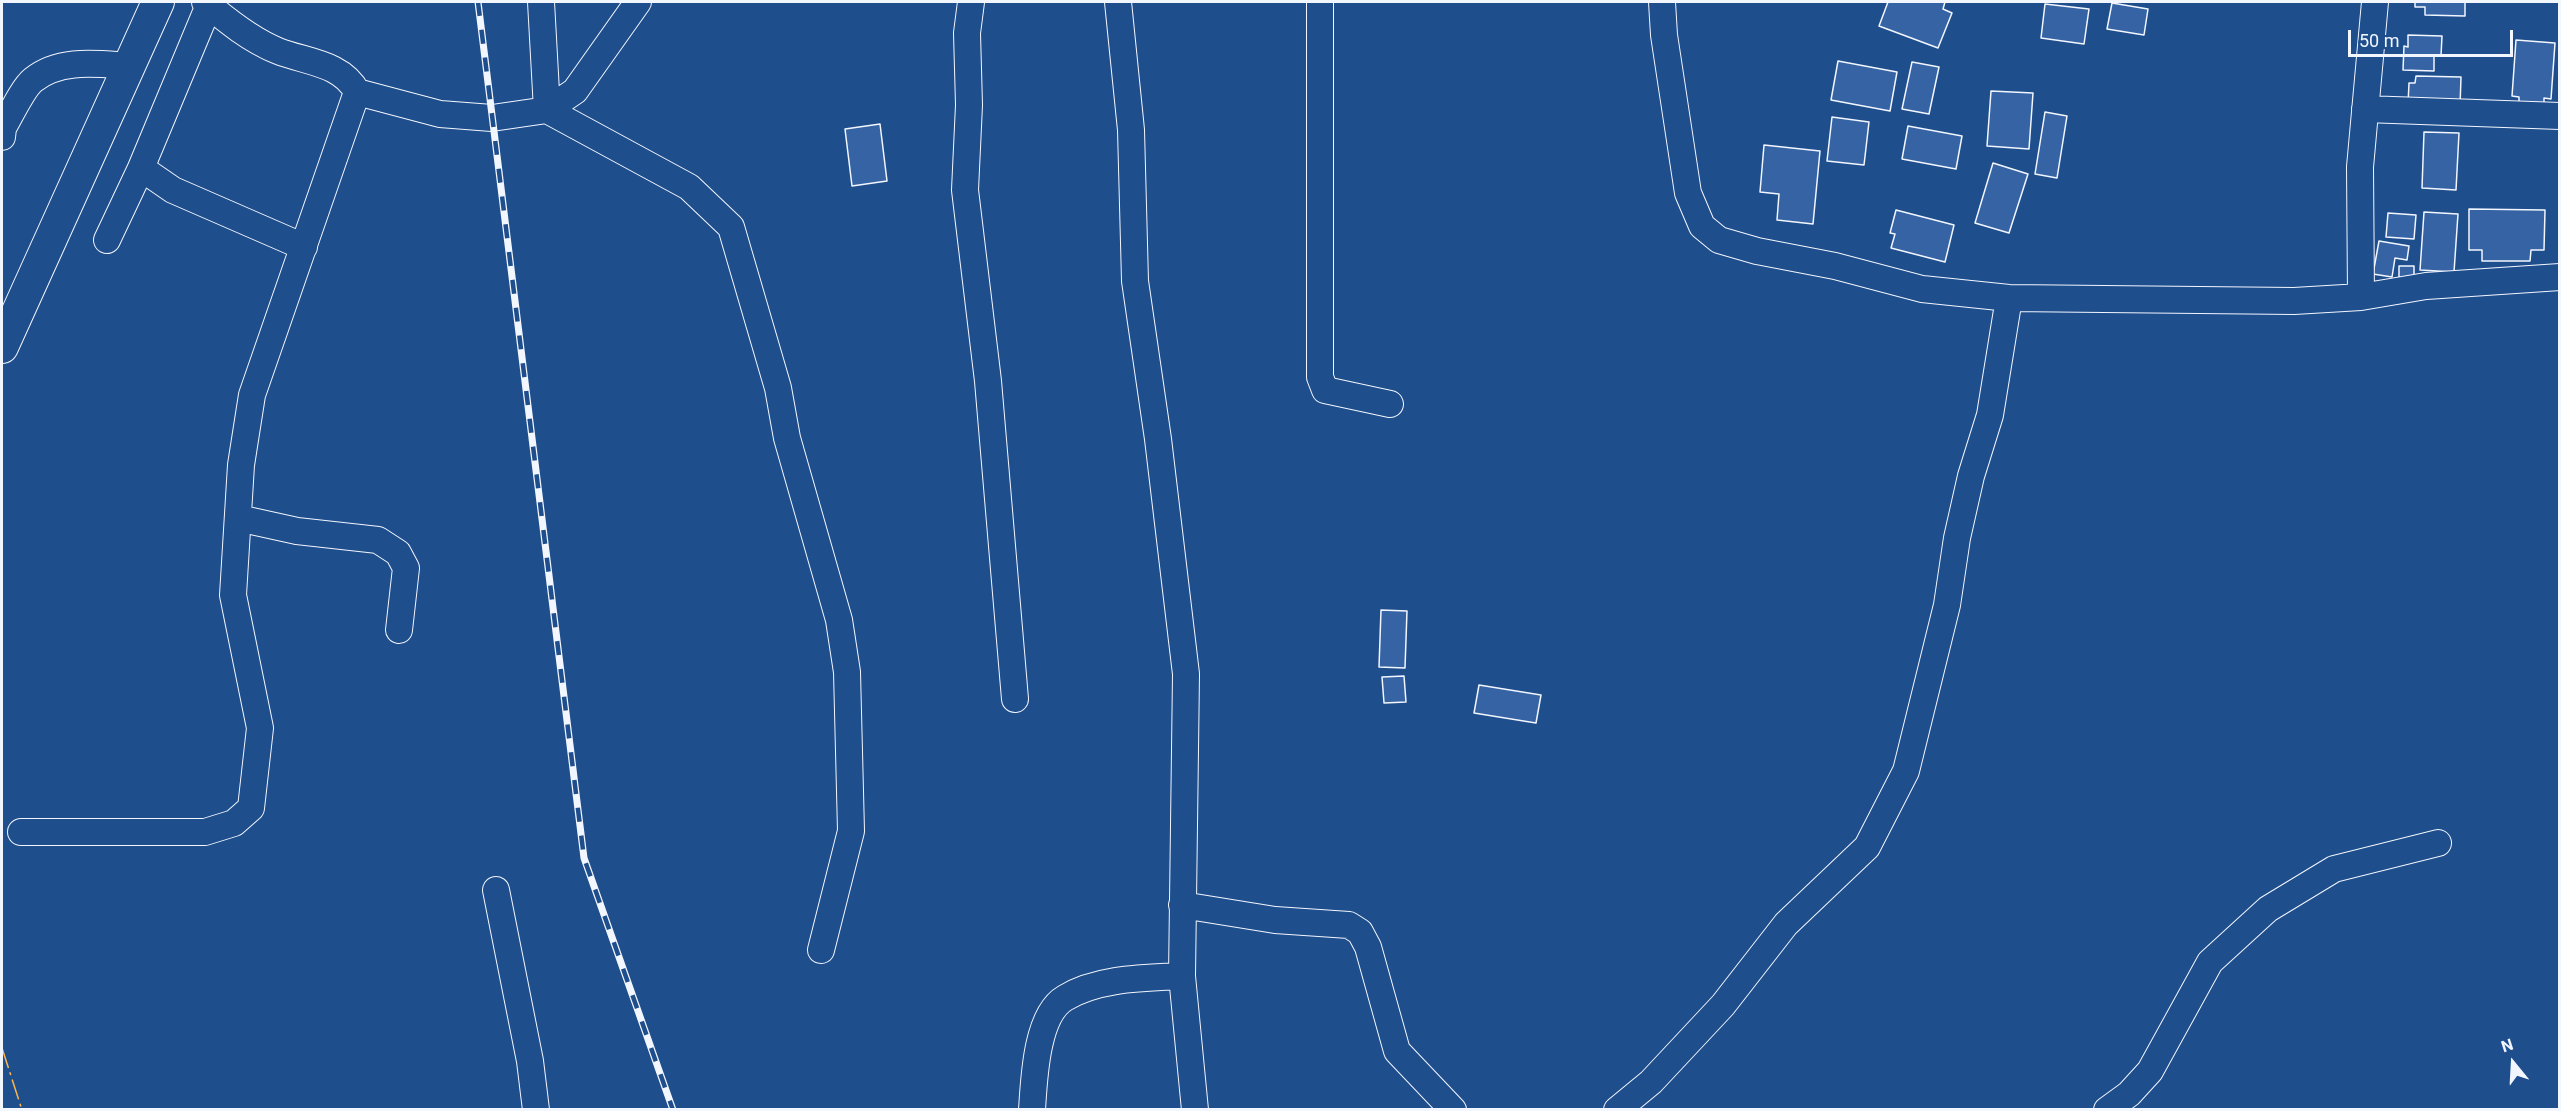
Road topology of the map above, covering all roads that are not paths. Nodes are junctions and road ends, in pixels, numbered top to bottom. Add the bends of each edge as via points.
1 (158, 2) edge
2 (541, 2) edge
3 (638, 2) edge
4 (971, 2) edge
5 (1118, 2) edge
6 (1320, 2) edge
7 (1660, 2) edge
8 (2375, 2) edge
9 (207, 3) edge
10 (130, 66) junction
11 (357, 92) junction
12 (2365, 109) junction
13 (547, 110) junction
14 (2559, 116) edge
15 (2, 137) edge
16 (141, 168) junction
17 (107, 240) dead end
18 (304, 247) junction
19 (2559, 278) edge
20 (2361, 297) junction
21 (2009, 298) junction
22 (2, 347) edge
23 (1390, 404) dead end
24 (238, 518) junction
25 (399, 630) dead end
26 (1015, 699) dead end
27 (21, 832) dead end
28 (2438, 843) dead end
29 (496, 890) dead end
30 (1182, 905) junction
31 (821, 950) dead end
32 (1182, 976) junction
33 (536, 1110) edge
34 (1032, 1110) edge
35 (1195, 1110) edge
36 (1453, 1110) edge
37 (1617, 1110) edge
38 (2107, 1110) edge

1 - 10 main road
2 - 13 street
3 - 13 street via 575,91
4 - 26 street via 967,33 965,190 988,381
5 - 30 street via 1131,130 1135,281 1186,674
6 - 23 street via 1320,377 1325,390
7 - 21 street via 1688,193 1702,225 1719,240 1922,289
8 - 12 street
9 - 11 street via 244,33 278,51 312,60 350,78
9 - 16 street
10 - 15 street via 80,63 59,67 32,80 3,128
10 - 22 main road
11 - 13 street via 440,114 492,118
11 - 18 street
12 - 14 street
12 - 20 street via 2360,167
13 - 31 street via 689,187 731,227 839,620 847,672 851,831
16 - 17 street
16 - 18 street via 173,190
18 - 24 street via 252,395 241,465
19 - 20 street via 2426,286
20 - 21 street via 2294,301
21 - 37 street via 1990,415 1971,476 1947,605 1906,771 1867,847 1786,924 1724,1005 1652,1082
24 - 25 street via 297,531 378,540 398,552 406,568
24 - 27 street via 233,595 260,728 251,808 234,823 205,832
28 - 38 street via 2334,869 2268,909 2210,962 2150,1071
29 - 33 street
30 - 32 street
30 - 36 street via 1275,920 1349,925 1360,932 1368,947 1398,1051
32 - 34 street via 1138,978 1092,987 1063,999 1050,1016 1035,1059
32 - 35 street

